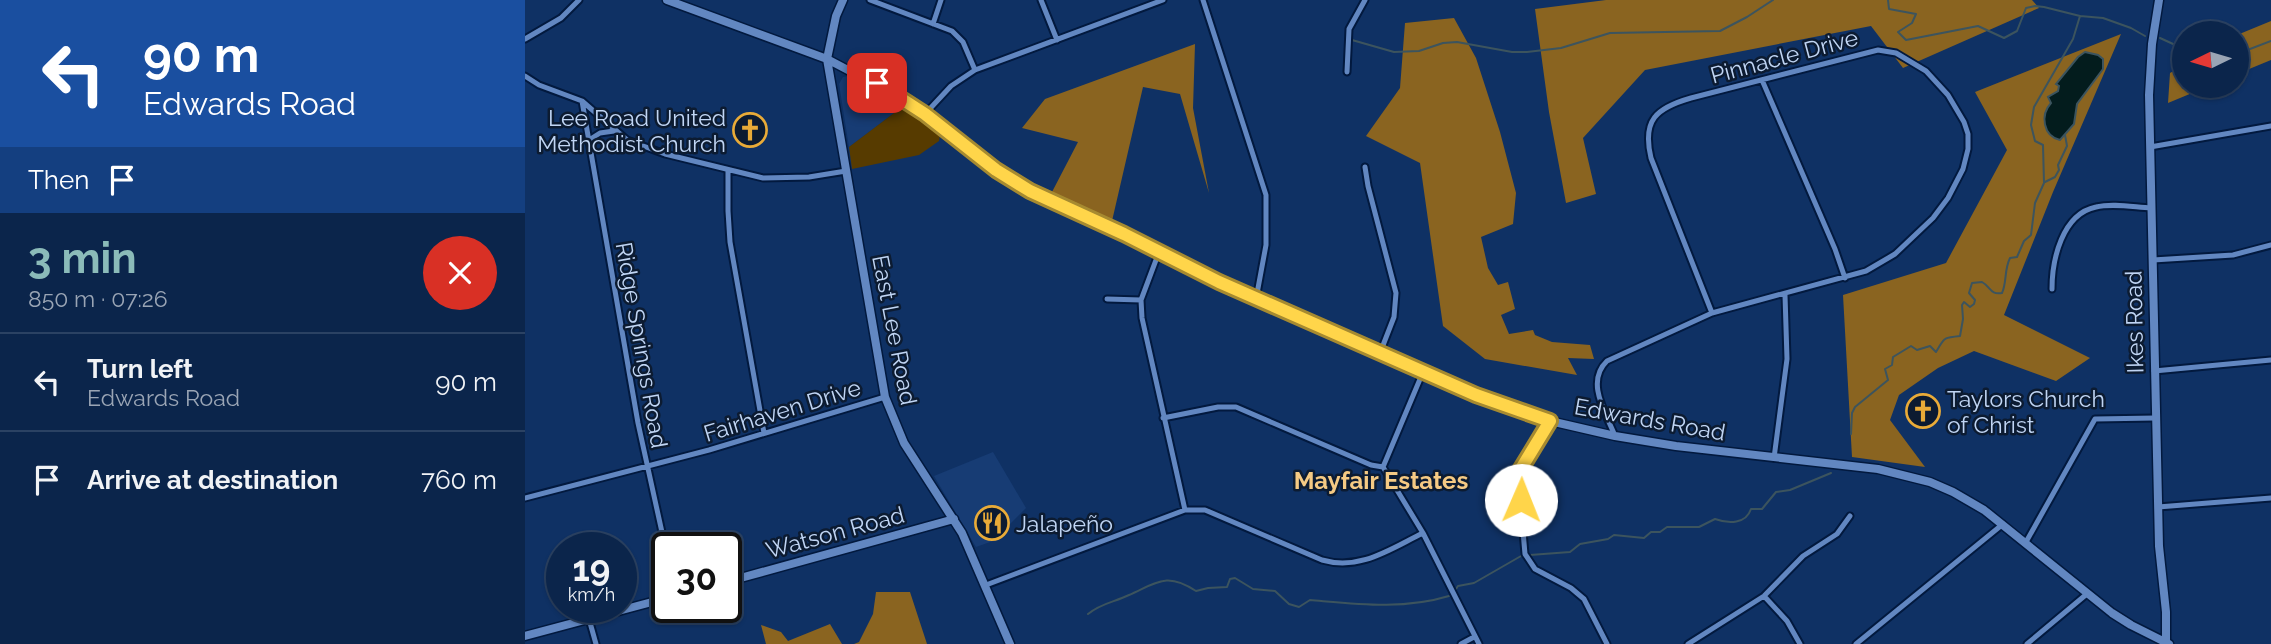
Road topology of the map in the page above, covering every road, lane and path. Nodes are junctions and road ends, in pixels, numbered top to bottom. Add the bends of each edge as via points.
1 (579, 0) edge
2 (667, 0) edge
3 (843, 0) edge
4 (870, 0) edge
5 (940, 0) edge
6 (1041, 0) edge
7 (1163, 0) edge
8 (1203, 0) edge
9 (1364, 0) edge
10 (2159, 0) edge
11 (933, 24) junction
12 (525, 39) edge
13 (1058, 40) junction
14 (827, 59) junction
15 (975, 70) junction
16 (1347, 72) dead end
17 (525, 76) edge
18 (1762, 80) junction
19 (582, 101) junction
20 (925, 114) junction
21 (2271, 126) edge
22 (614, 131) junction
23 (589, 140) junction
24 (2150, 148) junction
25 (1366, 167) dead end
26 (729, 171) junction
27 (846, 171) junction
28 (2151, 208) junction
29 (2271, 245) edge
30 (1159, 252) junction
31 (2153, 260) junction
32 (1845, 278) junction
33 (2052, 289) dead end
34 (1785, 295) junction
35 (1107, 299) dead end
36 (1256, 299) junction
37 (1141, 300) junction
38 (1712, 313) junction
39 (1380, 353) junction
40 (2271, 360) edge
41 (2154, 371) junction
42 (1423, 372) junction
43 (885, 397) junction
44 (1163, 418) junction
45 (2155, 418) junction
46 (1550, 421) junction
47 (764, 433) junction
48 (1615, 436) junction
49 (1775, 458) junction
50 (646, 467) junction
51 (1383, 467) junction
52 (525, 497) edge
53 (2271, 498) edge
54 (2158, 508) junction
55 (1185, 510) junction
56 (1850, 516) dead end
57 (954, 519) junction
58 (2003, 524) junction
59 (662, 532) edge
60 (1423, 533) junction
61 (2026, 542) junction
62 (742, 578) edge
63 (986, 585) junction
64 (2088, 593) junction
65 (1764, 596) junction
66 (574, 623) edge
67 (590, 623) edge
68 (525, 636) edge
69 (1473, 637) junction
70 (596, 644) edge
71 (1010, 644) edge
72 (1461, 644) edge
73 (1479, 644) edge
74 (1607, 644) edge
75 (1688, 644) edge
76 (1800, 644) edge
77 (1856, 644) edge
78 (2027, 644) edge
79 (2167, 644) edge

1 - 12 street via 561,18
2 - 14 street, Edwards Road
3 - 14 street, East Lee Road
4 - 11 street
5 - 11 street
6 - 13 street
7 - 13 street
8 - 36 street via 1266,195 1266,245
9 - 16 street via 1349,29
10 - 24 street, Ikes Road via 2150,65
11 - 15 street via 960,37
13 - 15 street
14 - 20 street, Edwards Road
14 - 27 street, East Lee Road
15 - 20 street via 951,86
17 - 19 street
18 - 32 street
18 - 32 street, Pinnacle Drive via 1873,51 1891,51 1916,63 1939,84 1964,122 1969,141 1966,158 1942,208 1885,261
18 - 38 street, Pinnacle Drive via 1670,104 1656,114 1649,130 1657,176
19 - 22 street
19 - 23 street, Ridge Springs Road
20 - 30 street, Edwards Road via 1013,181
21 - 24 street
22 - 23 street
22 - 26 street via 637,145
23 - 50 street, Ridge Springs Road
24 - 28 street, Ikes Road
25 - 39 street via 1396,293 1394,317
26 - 27 street via 780,178
26 - 47 street via 730,242
27 - 43 street, East Lee Road
28 - 31 street, Ikes Road
28 - 33 street via 2103,206 2081,213 2058,248
29 - 31 street via 2233,255
30 - 36 street, Edwards Road
30 - 37 street
31 - 41 street, Ikes Road
32 - 34 street, Pinnacle Drive
34 - 38 street, Pinnacle Drive
34 - 49 street via 1787,359
35 - 37 street
36 - 39 street, Edwards Road
37 - 44 street
38 - 48 street, Pinnacle Drive via 1601,367 1596,387
39 - 42 street, Edwards Road
40 - 41 street
41 - 45 street, Ikes Road
42 - 46 street, Edwards Road
42 - 51 street
43 - 47 street, Fairhaven Drive
43 - 57 street, East Lee Road via 904,443
44 - 51 street via 1236,407
44 - 55 street
45 - 54 street, Ikes Road
45 - 61 street via 2095,419
46 - 48 street, Edwards Road
46 - 74 street via 1518,479 1525,554 1535,569 1584,599
47 - 50 street, Fairhaven Drive
48 - 49 street, Edwards Road
49 - 58 street, Edwards Road via 1917,478 1966,498
50 - 52 street, Fairhaven Drive
50 - 59 street, Ridge Springs Road
51 - 60 street
53 - 54 street
54 - 79 street, Ikes Road
55 - 60 street via 1205,510 1335,564 1370,559
55 - 63 street
56 - 65 street via 1837,534 1803,555
57 - 62 street, Watson Road
57 - 63 street, East Lee Road
58 - 61 street, Edwards Road
58 - 77 street
60 - 69 street
61 - 64 street, Edwards Road
63 - 71 street, East Lee Road
64 - 78 street
64 - 79 street, Edwards Road via 2130,625
65 - 75 street
65 - 76 street
66 - 68 street
67 - 70 street
69 - 72 street
69 - 73 street

